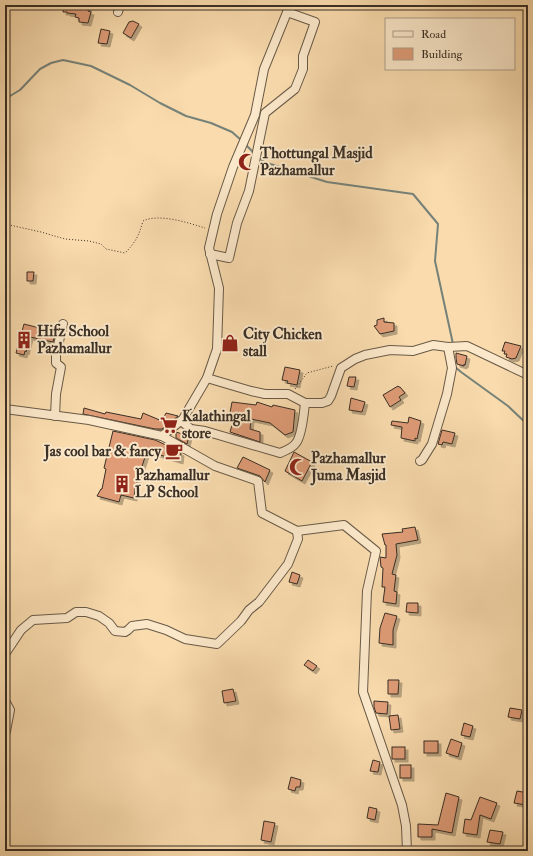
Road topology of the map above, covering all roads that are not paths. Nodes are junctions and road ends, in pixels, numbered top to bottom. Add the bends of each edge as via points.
1 (289, 9) edge
2 (210, 254) junction
3 (63, 324) dead end
4 (451, 347) junction
5 (528, 375) edge
6 (206, 378) junction
7 (306, 403) junction
8 (5, 409) edge
9 (55, 416) junction
10 (181, 420) junction
11 (162, 436) junction
12 (420, 461) dead end
13 (297, 531) junction
14 (5, 654) edge
15 (5, 700) edge
16 (5, 732) edge
17 (407, 851) edge

1 - 2 street via 264,69 255,115 233,167 213,230
1 - 2 street via 315,22 302,56 303,68 295,89 266,113 249,191 229,258
2 - 6 street via 219,288 216,349
3 - 9 street via 56,354 56,363 61,367
4 - 5 street via 467,346
4 - 7 street via 433,345 413,351 390,350 365,355 341,368 328,401
4 - 12 street via 452,368 447,394 432,444
6 - 7 street via 265,394 288,394
6 - 10 street
7 - 10 street via 296,443 280,453 191,429
8 - 9 street
9 - 11 street via 89,420
10 - 11 street
11 - 13 street via 215,466 258,481 262,513
13 - 14 street via 298,539 288,564 259,602 217,644 185,639 147,624 132,626 124,632 115,631 110,623 99,616 76,612 67,618 33,620 21,630
13 - 17 street via 344,525 376,551 367,591 363,692 402,805
15 - 16 street via 10,710

